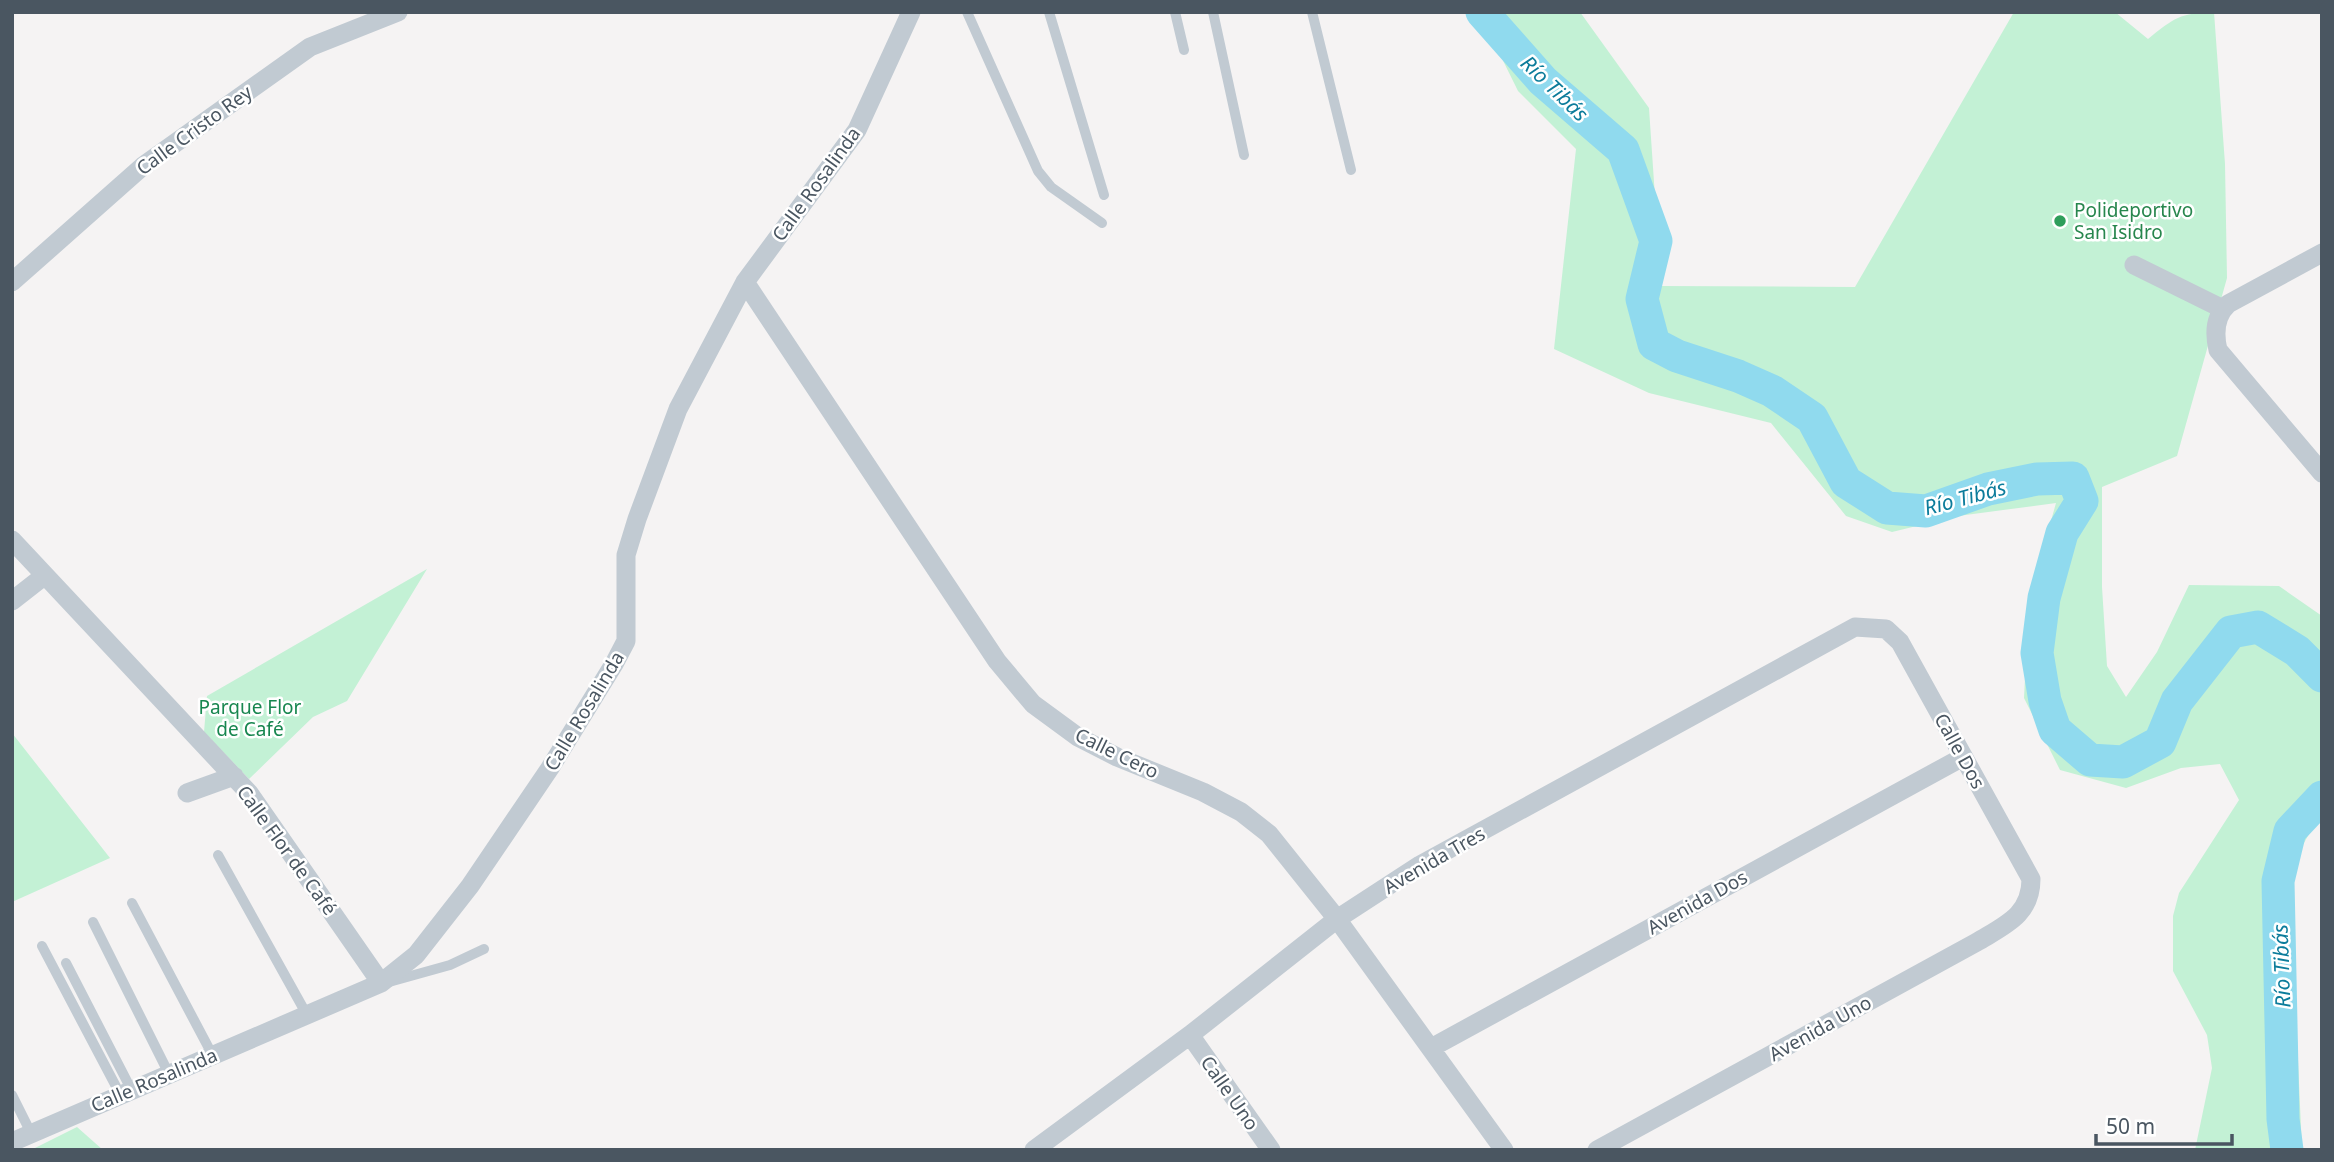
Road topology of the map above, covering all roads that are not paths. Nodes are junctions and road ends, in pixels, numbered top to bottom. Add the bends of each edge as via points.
1 (398, 12) edge
2 (911, 12) edge
3 (967, 12) edge
4 (1049, 12) edge
5 (1175, 12) edge
6 (1213, 12) edge
7 (1312, 12) edge
8 (1184, 50) dead end
9 (1244, 155) dead end
10 (1351, 170) dead end
11 (1104, 195) dead end
12 (1102, 223) dead end
13 (2322, 253) edge
14 (2134, 265) dead end
15 (12, 282) edge
16 (745, 282) junction
17 (2222, 309) junction
18 (2322, 473) edge
19 (12, 540) edge
20 (44, 576) junction
21 (12, 601) edge
22 (1868, 626) joint
23 (1963, 757) junction
24 (233, 776) junction
25 (187, 793) dead end
26 (218, 855) dead end
27 (2031, 893) joint
28 (132, 903) dead end
29 (1337, 919) junction
30 (93, 922) dead end
31 (41, 946) dead end
32 (484, 949) dead end
33 (66, 962) dead end
34 (381, 984) junction
35 (307, 1016) junction
36 (1190, 1035) junction
37 (1431, 1048) junction
38 (213, 1056) junction
39 (169, 1074) junction
40 (126, 1092) junction
41 (12, 1095) edge
42 (31, 1133) junction
43 (12, 1142) edge
44 (1034, 1150) edge
45 (1271, 1150) edge
46 (1504, 1150) edge
47 (1597, 1150) edge

1 - 15 street, Calle Cristo Rey via 310,47 143,166
2 - 16 street, Calle Rosalinda via 858,130
3 - 12 lane via 1038,171 1051,187
4 - 11 lane
5 - 8 lane
6 - 9 lane
7 - 10 lane
13 - 17 street
14 - 17 street
16 - 29 street, Calle Cero via 997,661 1033,704 1078,737 1241,812 1269,834
16 - 34 street, Calle Rosalinda via 678,409 636,519 626,555 626,641 550,768 470,886 416,955
17 - 18 street via 2216,326 2218,350
19 - 20 street, Calle Flor de Café
20 - 21 street
20 - 24 street, Calle Flor de Café
22 - 23 street, Calle Dos via 1886,629 1900,642
22 - 29 street, Avenida Tres via 1855,627 1444,852
23 - 27 street, Calle Dos via 2031,879
23 - 37 street, Avenida Dos
24 - 25 street
24 - 34 street, Calle Flor de Café
26 - 35 lane
27 - 47 street, Avenida Uno via 2023,911 1978,942
28 - 38 lane
29 - 36 street, Avenida Tres
29 - 37 street, Calle Cero
30 - 39 lane
31 - 40 lane
32 - 34 lane via 450,965
33 - 40 lane
34 - 35 street, Calle Rosalinda
35 - 38 street, Calle Rosalinda
36 - 44 street, Avenida Tres
36 - 45 street, Calle Uno
37 - 46 street, Calle Cero
38 - 39 street, Calle Rosalinda
39 - 40 street, Calle Rosalinda
40 - 42 street, Calle Rosalinda
41 - 42 lane
42 - 43 street, Calle Rosalinda

